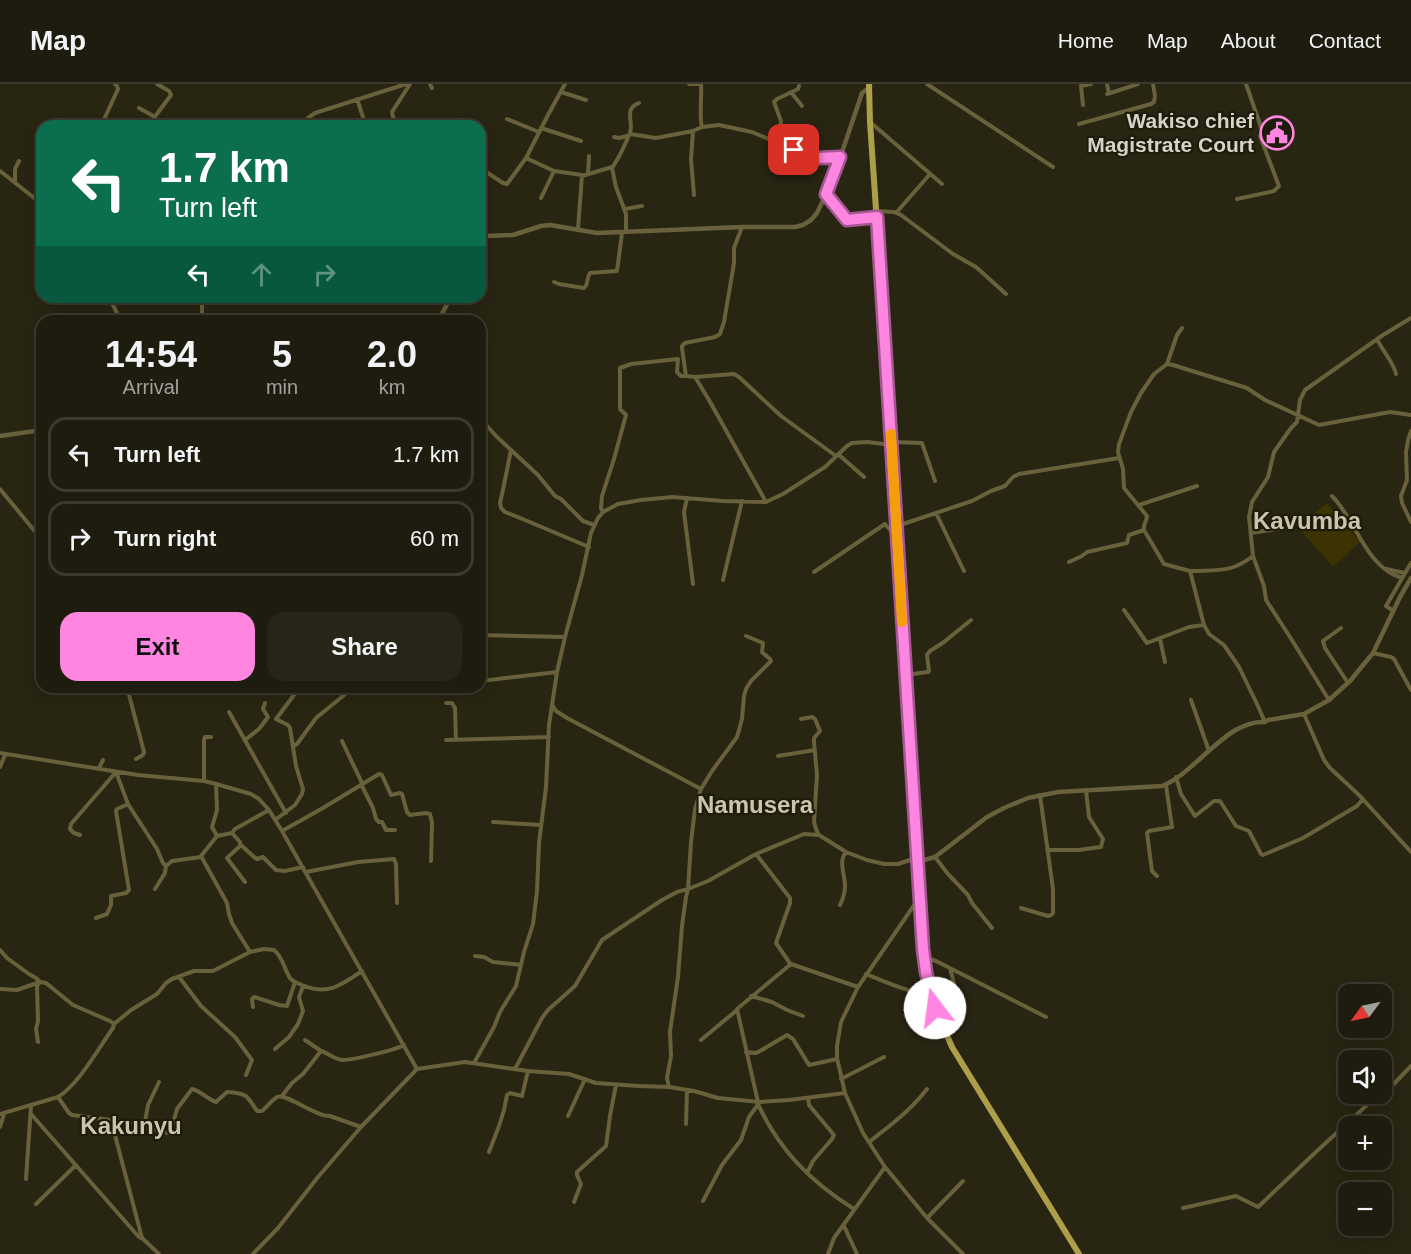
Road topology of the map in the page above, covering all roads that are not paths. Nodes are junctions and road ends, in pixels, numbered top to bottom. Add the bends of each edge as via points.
1 (115, 84) edge
2 (157, 84) edge
3 (408, 84) edge
4 (565, 84) edge
5 (689, 84) edge
6 (701, 84) edge
7 (927, 84) edge
8 (938, 84) edge
9 (1091, 84) edge
10 (1107, 84) edge
11 (1138, 84) edge
12 (1152, 84) edge
13 (1246, 84) edge
14 (870, 85) edge
15 (800, 86) dead end
16 (1122, 86) edge
17 (935, 90) junction
18 (561, 92) junction
19 (791, 92) junction
20 (357, 99) junction
21 (586, 100) dead end
22 (639, 103) dead end
23 (1083, 105) dead end
24 (802, 106) dead end
25 (139, 108) dead end
26 (155, 117) junction
27 (105, 119) edge
28 (507, 119) dead end
29 (153, 120) edge
30 (307, 120) edge
31 (364, 120) edge
32 (395, 120) edge
33 (870, 122) junction
34 (1079, 124) dead end
35 (1280, 126) dead end
36 (702, 127) junction
37 (540, 130) junction
38 (693, 131) junction
39 (1263, 133) junction
40 (628, 135) junction
41 (614, 137) dead end
42 (581, 141) dead end
43 (780, 144) junction
44 (589, 156) dead end
45 (840, 157) junction
46 (526, 158) junction
47 (18, 161) dead end
48 (612, 167) junction
49 (1053, 167) dead end
50 (0, 171) edge
51 (554, 171) junction
52 (486, 172) edge
53 (930, 174) junction
54 (585, 175) junction
55 (15, 183) junction
56 (942, 184) dead end
57 (826, 194) junction
58 (694, 195) dead end
59 (541, 198) dead end
60 (36, 199) edge
61 (1237, 199) dead end
62 (642, 206) dead end
63 (625, 209) junction
64 (896, 213) junction
65 (877, 214) junction
66 (742, 228) junction
67 (578, 229) junction
68 (624, 233) junction
69 (486, 236) edge
70 (554, 282) dead end
71 (1006, 294) dead end
72 (1411, 318) edge
73 (1182, 328) dead end
74 (1377, 339) junction
75 (1167, 364) junction
76 (1396, 374) dead end
77 (687, 376) junction
78 (695, 377) junction
79 (1298, 415) junction
80 (1411, 415) edge
81 (486, 424) edge
82 (36, 431) edge
83 (1411, 431) edge
84 (0, 436) edge
85 (892, 443) junction
86 (511, 450) junction
87 (837, 455) junction
88 (1119, 458) junction
89 (864, 477) dead end
90 (935, 482) dead end
91 (1197, 486) dead end
92 (0, 489) edge
93 (1332, 496) dead end
94 (687, 498) junction
95 (742, 501) junction
96 (766, 502) junction
97 (1139, 505) junction
98 (603, 512) junction
99 (936, 513) junction
100 (1411, 522) edge
101 (594, 525) junction
102 (896, 528) junction
103 (1282, 528) dead end
104 (1144, 530) junction
105 (36, 533) edge
106 (1251, 533) junction
107 (589, 547) junction
108 (1253, 556) junction
109 (1069, 562) dead end
110 (1411, 563) edge
111 (1383, 568) junction
112 (964, 571) dead end
113 (1190, 571) junction
114 (814, 572) dead end
115 (1405, 573) junction
116 (1402, 578) junction
117 (1411, 578) edge
118 (723, 580) dead end
119 (693, 584) dead end
120 (1124, 610) dead end
121 (1394, 610) junction
122 (972, 620) dead end
123 (1204, 625) junction
124 (1341, 628) dead end
125 (486, 635) edge
126 (746, 636) dead end
127 (565, 637) junction
128 (1160, 639) junction
129 (1374, 652) junction
130 (1165, 662) dead end
131 (557, 672) junction
132 (905, 675) junction
133 (486, 680) edge
134 (1348, 683) junction
135 (1411, 690) edge
136 (129, 693) edge
137 (296, 693) edge
138 (347, 693) edge
139 (1191, 700) dead end
140 (1329, 700) junction
141 (266, 703) dead end
142 (446, 704) dead end
143 (552, 705) junction
144 (228, 712) dead end
145 (1304, 714) junction
146 (268, 717) junction
147 (276, 719) junction
148 (801, 719) dead end
149 (1265, 722) junction
150 (211, 737) dead end
151 (549, 737) junction
152 (244, 740) junction
153 (447, 740) dead end
154 (456, 740) junction
155 (342, 741) dead end
156 (293, 747) junction
157 (815, 750) junction
158 (1209, 751) junction
159 (2, 754) edge
160 (778, 756) dead end
161 (103, 759) dead end
162 (136, 759) dead end
163 (0, 767) edge
164 (99, 768) junction
165 (116, 772) junction
166 (1176, 777) junction
167 (204, 781) junction
168 (362, 783) junction
169 (216, 784) junction
170 (1166, 785) junction
171 (701, 789) junction
172 (1086, 790) junction
173 (1040, 795) junction
174 (1363, 799) junction
175 (128, 804) junction
176 (268, 810) junction
177 (286, 813) junction
178 (275, 820) junction
179 (493, 822) dead end
180 (541, 825) junction
181 (395, 830) dead end
182 (282, 831) junction
183 (232, 833) junction
184 (819, 835) junction
185 (80, 836) dead end
186 (217, 836) junction
187 (241, 844) junction
188 (1047, 850) junction
189 (846, 852) junction
190 (1411, 852) edge
191 (756, 854) junction
192 (201, 856) junction
193 (935, 857) junction
194 (917, 860) junction
195 (431, 861) dead end
196 (166, 866) junction
197 (304, 870) junction
198 (1157, 876) dead end
199 (245, 882) dead end
200 (155, 889) dead end
201 (688, 889) junction
202 (919, 897) junction
203 (397, 903) dead end
204 (840, 905) dead end
205 (1021, 908) dead end
206 (96, 918) dead end
207 (992, 928) dead end
208 (0, 950) edge
209 (250, 952) junction
210 (475, 956) dead end
211 (924, 956) junction
212 (521, 965) junction
213 (791, 965) junction
214 (950, 968) junction
215 (363, 971) junction
216 (866, 974) junction
217 (179, 977) junction
218 (40, 982) junction
219 (295, 982) junction
220 (303, 986) junction
221 (858, 987) junction
222 (0, 989) edge
223 (930, 992) junction
224 (752, 996) junction
225 (253, 1007) dead end
226 (737, 1009) junction
227 (803, 1016) dead end
228 (1046, 1017) dead end
229 (940, 1022) junction
230 (114, 1024) junction
231 (305, 1040) dead end
232 (701, 1041) dead end
233 (38, 1042) dead end
234 (404, 1045) junction
235 (275, 1049) dead end
236 (321, 1051) junction
237 (746, 1052) junction
238 (884, 1058) dead end
239 (837, 1059) junction
240 (474, 1063) junction
241 (1411, 1066) edge
242 (417, 1068) junction
243 (515, 1069) junction
244 (528, 1071) junction
245 (246, 1075) dead end
246 (841, 1078) junction
247 (585, 1079) junction
248 (159, 1082) dead end
249 (616, 1084) junction
250 (1392, 1086) edge
251 (669, 1087) junction
252 (927, 1089) dead end
253 (687, 1090) junction
254 (845, 1093) junction
255 (282, 1096) junction
256 (58, 1098) junction
257 (808, 1098) junction
258 (758, 1103) junction
259 (1367, 1104) edge
260 (31, 1106) junction
261 (2, 1114) edge
262 (31, 1114) junction
263 (568, 1116) dead end
264 (111, 1120) junction
265 (686, 1125) dead end
266 (0, 1127) edge
267 (144, 1127) junction
268 (361, 1127) junction
269 (869, 1142) junction
270 (489, 1152) dead end
271 (76, 1166) junction
272 (885, 1167) junction
273 (807, 1173) junction
274 (27, 1179) dead end
275 (963, 1181) dead end
276 (703, 1201) dead end
277 (573, 1202) dead end
278 (36, 1204) dead end
279 (1183, 1208) dead end
280 (854, 1209) junction
281 (927, 1218) junction
282 (843, 1225) junction
283 (141, 1239) junction
284 (159, 1254) edge
285 (253, 1254) edge
286 (828, 1254) edge
287 (857, 1254) edge
288 (963, 1254) edge
289 (1079, 1254) edge

1 - 27 street via 118,89
2 - 26 street via 171,95
3 - 20 street
3 - 32 street via 392,112
4 - 18 street
5 - 6 street
6 - 36 street
7 - 17 street
8 - 17 street
9 - 23 street via 1082,86
10 - 16 street via 1108,94
11 - 16 street
12 - 34 street via 1155,99 1151,104
13 - 39 street
14 - 33 main road
14 - 45 street via 862,93
15 - 19 street
17 - 49 street
18 - 21 street
18 - 37 street
19 - 24 street
19 - 43 street via 774,102 781,121
20 - 30 street via 315,113
20 - 31 street
22 - 40 street via 630,112
25 - 26 street
26 - 29 street
28 - 37 street
33 - 53 street
33 - 65 main road
35 - 39 street
36 - 38 street
36 - 43 street via 740,129
37 - 42 street
37 - 46 street
38 - 40 street via 656,138
38 - 58 street
39 - 61 street via 1260,136 1279,186 1274,191
40 - 41 street
40 - 48 street
43 - 45 street via 808,156
44 - 54 street
45 - 57 street
46 - 51 street
46 - 52 street via 507,184
47 - 55 street
48 - 54 street
48 - 63 street
50 - 55 street
51 - 54 street
51 - 59 street
53 - 56 street
53 - 64 street
54 - 67 street
55 - 60 street
57 - 65 street via 847,220
57 - 66 street via 817,213 803,225
62 - 63 street
63 - 68 street
64 - 65 street
64 - 71 street via 976,267
65 - 85 main road
66 - 68 street
66 - 77 street via 735,244 720,334 682,346
67 - 68 street
67 - 69 street via 545,226 521,234
68 - 70 street via 617,271 590,273 584,288
72 - 74 street
73 - 75 street
74 - 76 street
74 - 79 street via 1305,390
75 - 79 street via 1240,385
75 - 88 street via 1154,374 1131,412 1119,444
77 - 78 street
77 - 98 street via 677,372 678,358 620,368 620,409 626,415 602,496
78 - 87 street via 734,374 781,416
78 - 96 street
79 - 80 street via 1318,425 1390,412
79 - 106 street via 1274,452 1268,477 1252,502
81 - 86 street
82 - 84 street
83 - 100 street via 1406,452 1407,480 1401,496
85 - 87 street via 857,442
85 - 90 street via 922,443
85 - 102 main road
86 - 101 street via 555,496 583,521
86 - 107 street via 501,508
87 - 89 street
87 - 96 street
88 - 97 street via 1124,488
88 - 99 street via 1019,474 1005,486
91 - 97 street
92 - 105 street
93 - 111 street
94 - 95 street
94 - 98 street via 641,500 618,504
94 - 119 street via 684,512
95 - 96 street
95 - 118 street
97 - 104 street via 1147,516
98 - 101 street
99 - 102 street
99 - 112 street
101 - 107 street
102 - 114 street via 891,531 885,524
102 - 132 main road
103 - 106 street
104 - 109 street via 1129,535 1127,543 1087,552
104 - 113 street via 1164,564
106 - 108 street
107 - 127 street
108 - 113 street via 1234,568
108 - 140 street via 1266,600
110 - 115 street
111 - 115 street
111 - 116 street
113 - 123 street
115 - 116 street
116 - 121 street via 1386,606
117 - 121 street
120 - 128 street via 1146,642
121 - 129 street
122 - 132 street via 930,651 928,672
123 - 128 street
123 - 149 street via 1239,668
124 - 134 street via 1323,640
125 - 127 street
126 - 171 street via 763,643 762,652 771,661 746,689 738,737
127 - 131 street
128 - 130 street
129 - 134 street
129 - 135 street via 1394,659
131 - 133 street
131 - 143 street
132 - 194 main road
134 - 140 street
136 - 162 street via 144,752
137 - 147 street
138 - 156 street via 316,718
139 - 158 street
140 - 145 street
141 - 146 street via 263,709
142 - 154 street via 452,703 455,708
143 - 151 street
143 - 171 street via 567,718
144 - 152 street
145 - 149 street
145 - 174 street via 1324,760
146 - 147 street
146 - 152 street
147 - 156 street via 290,728
148 - 157 street via 815,719 819,731 814,738
149 - 158 street via 1246,725
150 - 167 street via 204,740
151 - 154 street
151 - 180 street
152 - 177 street
153 - 154 street
155 - 168 street
156 - 177 street via 303,789
157 - 160 street
157 - 184 street via 814,822
158 - 166 street
159 - 163 street
159 - 164 street
161 - 164 street
164 - 165 street
165 - 167 street
165 - 175 street
165 - 185 street via 71,824 70,829
166 - 170 street
166 - 174 street via 1195,816 1214,801 1220,801 1236,826 1248,831 1263,855 1303,838
167 - 169 street
168 - 181 street via 376,819 386,830
168 - 182 street
168 - 195 street via 382,775 390,794 402,794 410,815 430,814
169 - 176 street via 251,794
169 - 186 street via 217,810 212,827
170 - 172 street
170 - 198 street via 1172,827 1147,833 1152,871
171 - 201 street via 695,809
172 - 173 street
172 - 188 street via 1089,817 1103,839 1101,847
173 - 188 street
173 - 193 street via 987,817
174 - 190 street
175 - 196 street
175 - 206 street via 116,812 129,890 111,896 107,914
176 - 178 street
176 - 183 street
177 - 178 street
178 - 182 street
179 - 180 street
180 - 212 street via 533,924
182 - 197 street
183 - 186 street
183 - 187 street
184 - 189 street
184 - 191 street via 804,834
186 - 192 street
187 - 197 street via 257,859 263,857 275,870
187 - 199 street via 227,858
188 - 205 street via 1052,914
189 - 194 street via 884,864
189 - 204 street
191 - 201 street
191 - 213 street via 790,898 776,943
192 - 196 street via 172,861
192 - 209 street
193 - 194 street
193 - 207 street
194 - 202 main road
196 - 200 street
197 - 203 street via 394,859
197 - 215 street
201 - 243 street via 662,900 602,940 574,986 542,1018
201 - 251 street via 670,1032
202 - 211 main road
202 - 216 street
208 - 218 street
209 - 217 street via 213,971 194,971
209 - 219 street via 274,950
210 - 212 street
211 - 214 street
211 - 223 main road
212 - 240 street via 516,986
213 - 221 street
213 - 224 street
214 - 228 street
214 - 229 street via 963,1020 960,1024
215 - 220 street via 330,990
215 - 234 street
216 - 221 street
216 - 223 street
217 - 230 street
217 - 245 street via 252,1060
218 - 222 street via 17,990
218 - 230 street via 73,1005
218 - 233 street
219 - 220 street
219 - 225 street via 287,1006 254,997
220 - 235 street via 299,997 303,1011 298,1024
221 - 239 street via 841,1022
223 - 229 main road
224 - 226 street
224 - 227 street
226 - 232 street
226 - 237 street
229 - 289 main road via 964,1069
230 - 256 street via 73,1085
231 - 236 street
234 - 236 street via 342,1060
234 - 242 street
236 - 255 street
237 - 239 street via 760,1052 787,1035 809,1065
237 - 258 street
238 - 246 street
239 - 246 street
240 - 242 street
240 - 243 street
241 - 250 street
242 - 268 street
243 - 244 street
244 - 247 street
244 - 270 street via 522,1095 507,1095
246 - 254 street
247 - 249 street
247 - 263 street
248 - 267 street via 148,1105
249 - 251 street
249 - 277 street via 606,1146 577,1172 581,1184
251 - 253 street
252 - 269 street via 916,1104
253 - 258 street
253 - 265 street
254 - 257 street
254 - 269 street
255 - 267 street via 257,1111 242,1093 227,1092 216,1102 192,1089 177,1108 170,1132
255 - 268 street via 325,1117
256 - 260 street
256 - 264 street via 72,1115
257 - 258 street
257 - 273 street via 809,1105 834,1135
258 - 273 street via 783,1149
258 - 276 street via 741,1140
259 - 279 street via 1258,1207 1236,1196
260 - 261 street
260 - 262 street
261 - 266 street
262 - 271 street
262 - 274 street
264 - 267 street
264 - 283 street
268 - 285 street
269 - 272 street
271 - 278 street
271 - 283 street
272 - 280 street
272 - 281 street
273 - 280 street
275 - 281 street
280 - 282 street
281 - 288 street
282 - 286 street
282 - 287 street
283 - 284 street

